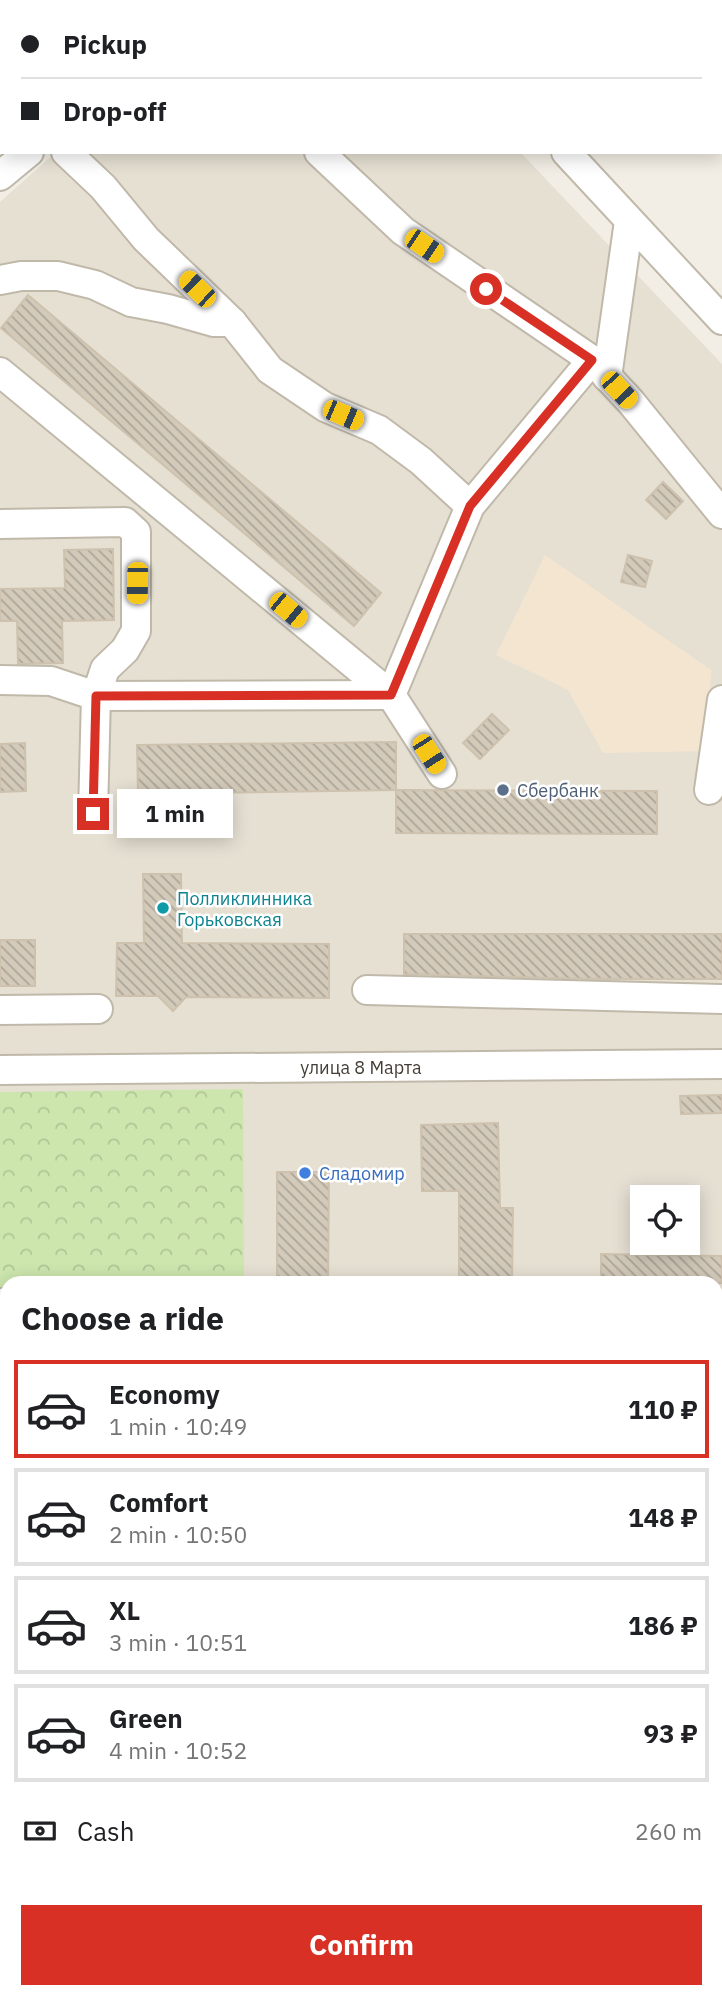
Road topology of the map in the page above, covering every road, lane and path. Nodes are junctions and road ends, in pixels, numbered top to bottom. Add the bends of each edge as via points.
1 (27, 154) edge
2 (68, 154) edge
3 (322, 154) edge
4 (568, 154) edge
5 (0, 176) edge
6 (629, 220) junction
7 (0, 280) edge
8 (722, 320) edge
9 (232, 322) junction
10 (599, 369) junction
11 (0, 372) edge
12 (470, 506) junction
13 (722, 514) edge
14 (0, 524) edge
15 (0, 680) edge
16 (391, 695) junction
17 (96, 696) junction
18 (722, 700) edge
19 (442, 774) dead end
20 (709, 790) dead end
21 (93, 814) dead end
22 (367, 990) dead end
23 (722, 999) edge
24 (98, 1009) dead end
25 (0, 1010) edge
26 (722, 1064) edge
27 (0, 1070) edge

1 - 5 street
2 - 9 street via 146,239
3 - 10 street via 402,231
4 - 6 street
6 - 8 street
6 - 10 street
7 - 9 street via 58,276 95,285 131,302
9 - 12 street via 270,370 325,407 379,430
10 - 12 street
10 - 13 street
11 - 16 street
12 - 16 street
14 - 17 street via 125,522 136,532 136,631 105,669
15 - 17 street via 51,681
16 - 17 street
16 - 19 street
17 - 21 street
18 - 20 street
22 - 23 street
24 - 25 street
26 - 27 street, улица 8 Марта

